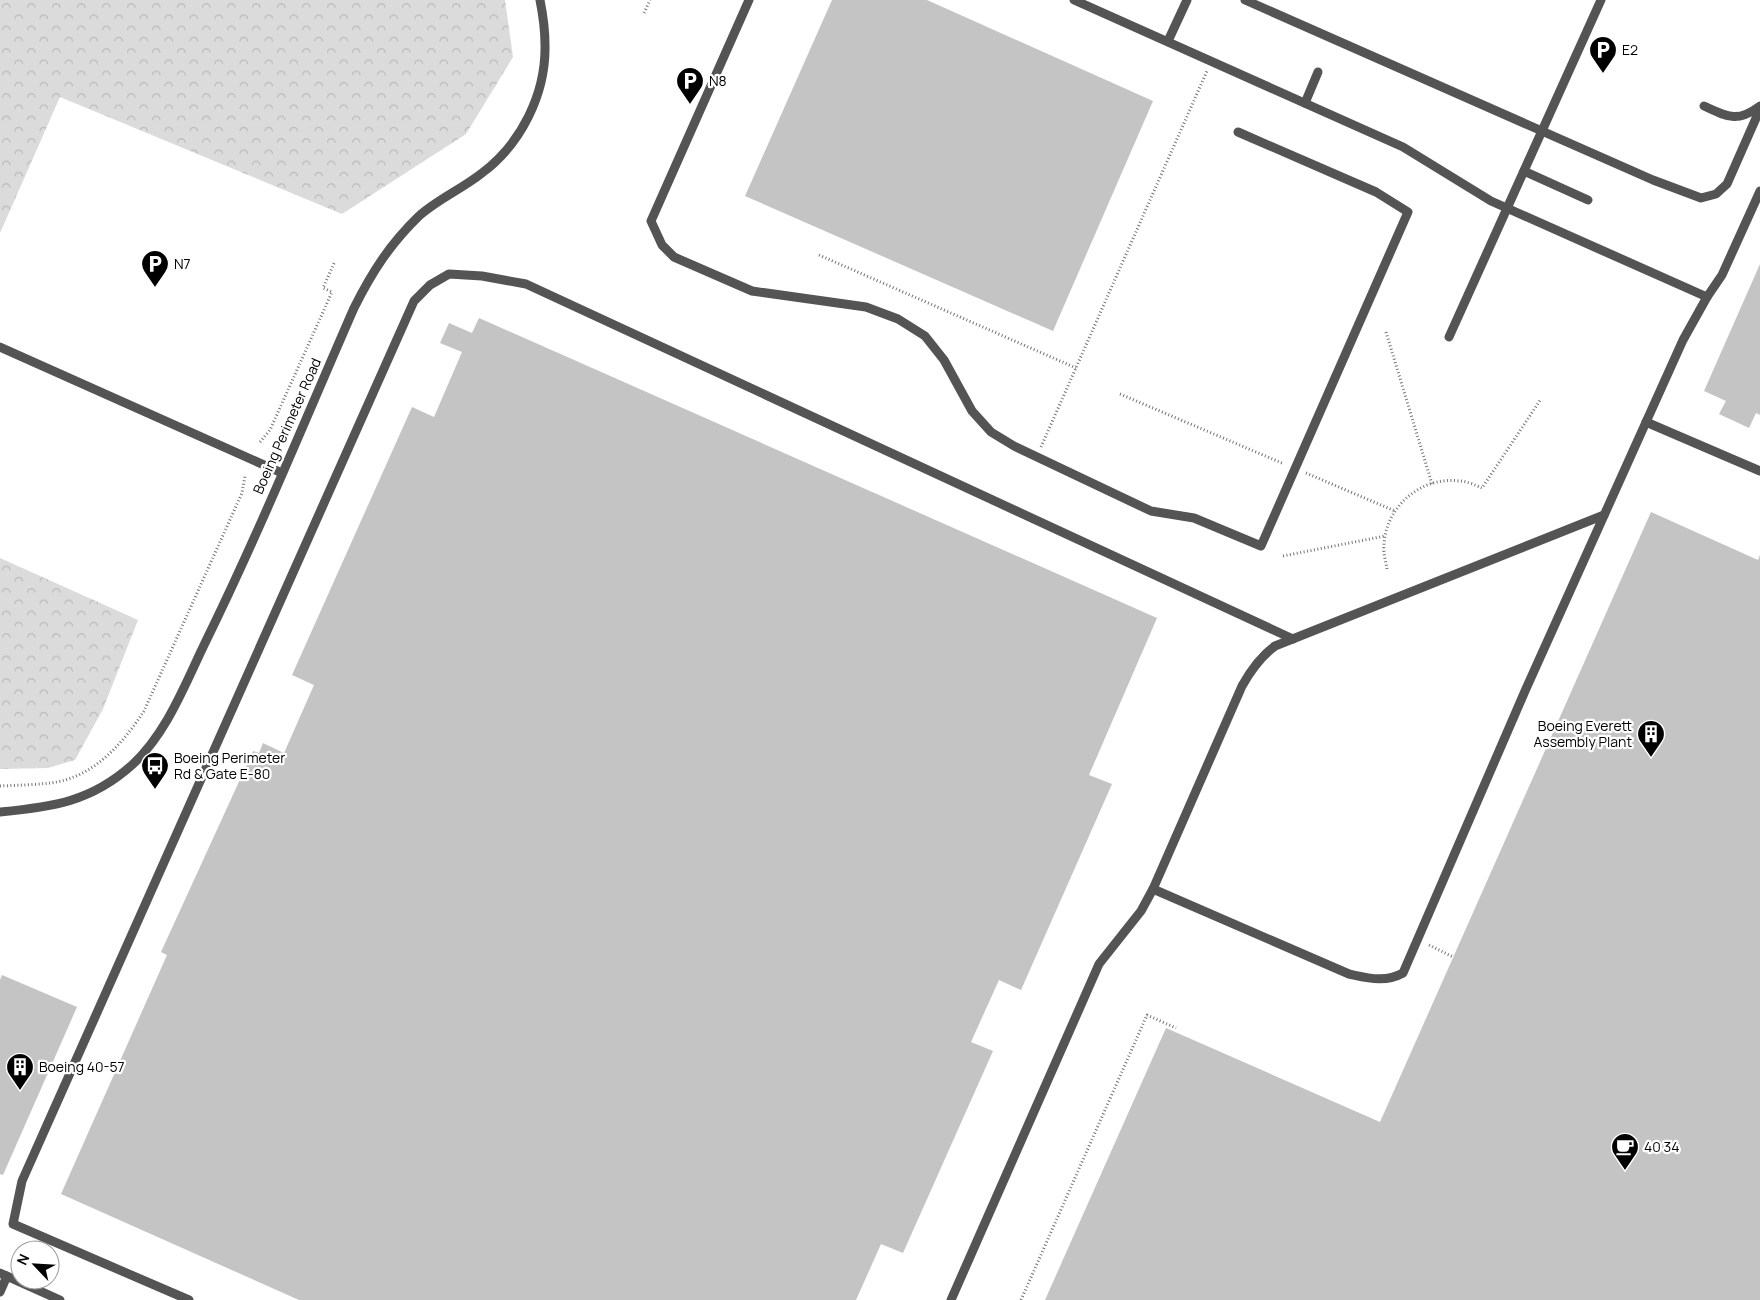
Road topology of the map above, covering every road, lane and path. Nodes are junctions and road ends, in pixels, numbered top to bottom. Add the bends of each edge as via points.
1 (540, 0) edge
2 (650, 0) edge
3 (748, 0) edge
4 (1074, 0) edge
5 (1187, 0) edge
6 (1244, 0) edge
7 (1601, 0) edge
8 (644, 13) dead end
9 (1168, 42) junction
10 (1211, 61) junction
11 (1318, 72) dead end
12 (1304, 103) junction
13 (1704, 106) dead end
14 (1760, 108) edge
15 (1542, 130) junction
16 (1238, 132) dead end
17 (1524, 171) junction
18 (1760, 191) edge
19 (1588, 200) dead end
20 (1507, 208) junction
21 (819, 255) dead end
22 (335, 261) dead end
23 (1707, 297) junction
24 (1386, 332) dead end
25 (1450, 337) dead end
26 (0, 347) edge
27 (1076, 368) junction
28 (1120, 394) dead end
29 (1541, 399) dead end
30 (1646, 422) junction
31 (260, 442) dead end
32 (1037, 456) junction
33 (1295, 469) junction
34 (1760, 471) edge
35 (282, 473) junction
36 (245, 476) dead end
37 (1432, 484) junction
38 (1395, 511) junction
39 (1604, 515) junction
40 (1385, 536) junction
41 (1283, 556) dead end
42 (1387, 569) dead end
43 (1293, 639) junction
44 (0, 786) edge
45 (0, 812) edge
46 (1153, 889) junction
47 (1176, 1028) dead end
48 (4, 1274) edge
49 (0, 1292) edge
50 (60, 1300) edge
51 (189, 1300) edge
52 (951, 1300) edge
53 (1020, 1300) edge

1 - 35 lane, Boeing Perimeter Road via 546,45 544,65 541,84 527,120 501,156 483,173 421,214 384,254 354,308
2 - 8 path
3 - 32 lane via 651,221 662,245 674,257 752,291 866,306 898,319 925,336 944,360 972,411 991,432
4 - 9 lane
5 - 9 lane
6 - 15 lane
7 - 15 lane
9 - 10 lane
10 - 12 lane
10 - 27 path
11 - 12 lane
12 - 20 lane via 1403,148
13 - 14 lane via 1729,117 1740,117
14 - 15 lane via 1727,184 1716,194 1701,198
15 - 17 lane
16 - 33 lane via 1376,192 1408,212
17 - 19 lane
17 - 20 lane
18 - 23 lane via 1722,275
20 - 23 lane
20 - 25 lane
21 - 27 path
22 - 31 path via 323,288 332,292 270,430
23 - 30 lane
24 - 37 path
26 - 35 lane
27 - 32 path
28 - 33 path
29 - 37 path via 1482,488 1460,481
30 - 34 lane
30 - 39 lane
32 - 33 lane via 1151,511 1194,518 1261,546
33 - 38 path
35 - 45 lane, Boeing Perimeter Road via 219,614 173,708 148,748 98,791 43,808
36 - 44 path via 238,502 144,711 133,728 106,757 75,776 64,780
37 - 38 path via 1416,490
38 - 40 path via 1387,524
39 - 43 lane
39 - 46 lane via 1403,973 1376,980 1348,974
40 - 41 path
40 - 42 path
43 - 46 lane via 1265,653 1242,686
43 - 51 lane via 526,284 449,274 430,285 414,301 22,1181 12,1224
46 - 52 lane via 1141,911 1099,964
47 - 53 path via 1147,1015
48 - 49 lane
48 - 50 lane

